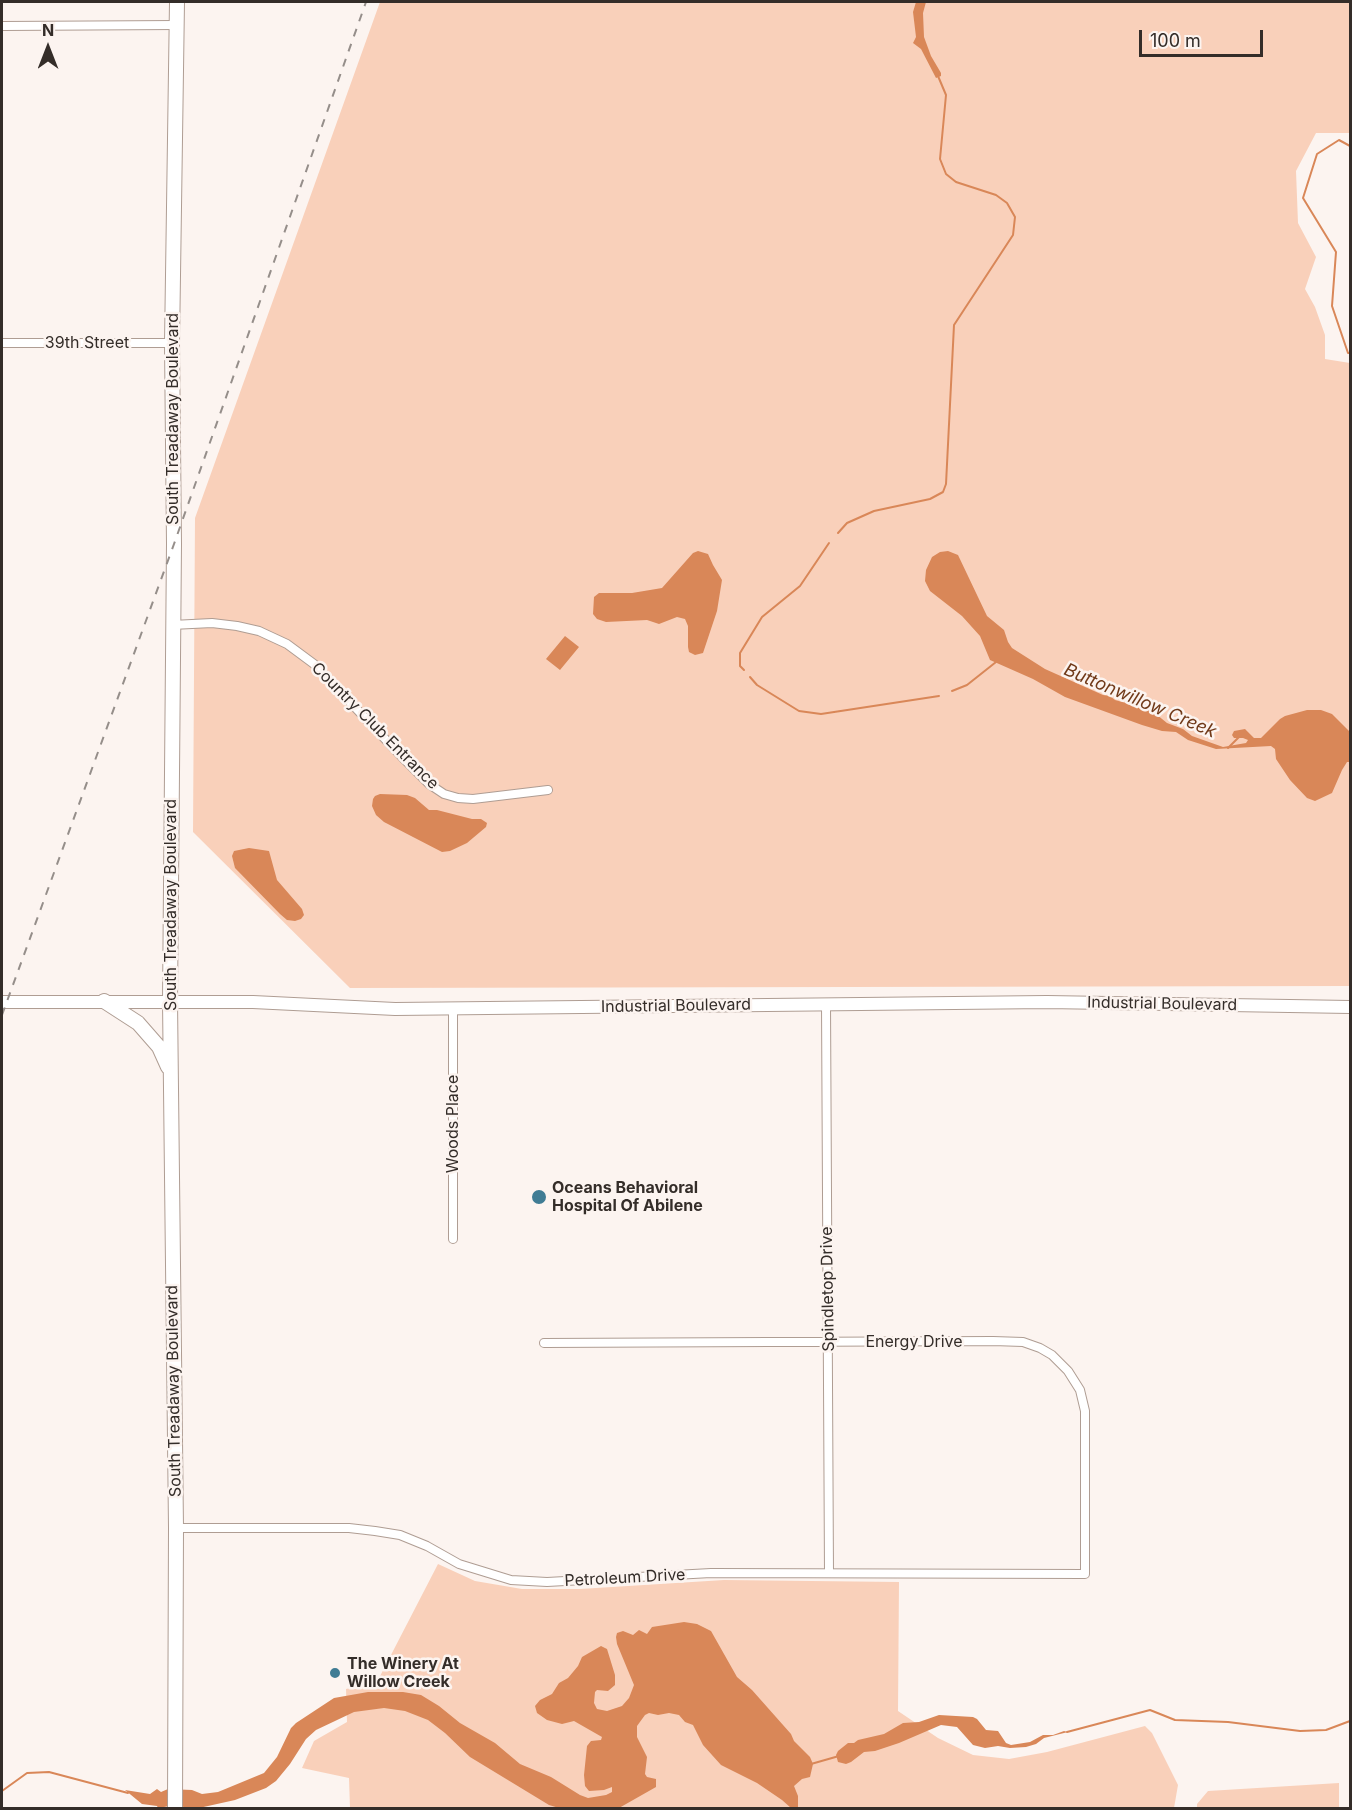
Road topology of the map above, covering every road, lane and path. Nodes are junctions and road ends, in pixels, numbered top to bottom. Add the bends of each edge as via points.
1 (177, 2) edge
2 (177, 25) junction
3 (2, 26) edge
4 (2, 343) edge
5 (172, 343) junction
6 (172, 625) junction
7 (548, 790) dead end
8 (104, 1001) junction
9 (170, 1001) junction
10 (2, 1002) edge
11 (826, 1004) junction
12 (1350, 1007) edge
13 (453, 1009) junction
14 (171, 1074) junction
15 (453, 1239) dead end
16 (829, 1342) junction
17 (544, 1343) dead end
18 (176, 1528) junction
19 (829, 1573) junction
20 (1085, 1574) joint
21 (175, 1809) edge

1 - 2 main road, South Treadaway Boulevard
2 - 3 street
2 - 5 main road, South Treadaway Boulevard
4 - 5 street, 39th Street
5 - 6 main road, South Treadaway Boulevard
6 - 7 street, Country Club Entrance via 237,626 287,644 314,664 429,784 444,794 473,799
6 - 9 main road, South Treadaway Boulevard
8 - 9 main road, Industrial Boulevard
8 - 10 main road, Industrial Boulevard
8 - 14 main road via 138,1023 151,1037
9 - 13 main road, Industrial Boulevard
9 - 14 main road, South Treadaway Boulevard
11 - 12 main road, Industrial Boulevard via 1047,1002
11 - 13 main road, Industrial Boulevard
11 - 16 street, Spindletop Drive
13 - 15 street, Woods Place
14 - 18 main road, South Treadaway Boulevard
16 - 17 street, Energy Drive
16 - 19 street, Spindletop Drive
16 - 20 street, Energy Drive via 1023,1342 1061,1363 1080,1390 1085,1411
18 - 19 street, Petroleum Drive via 375,1531 399,1535 459,1564 511,1580 558,1582 711,1573
18 - 21 main road, South Treadaway Boulevard
19 - 20 street, Petroleum Drive

